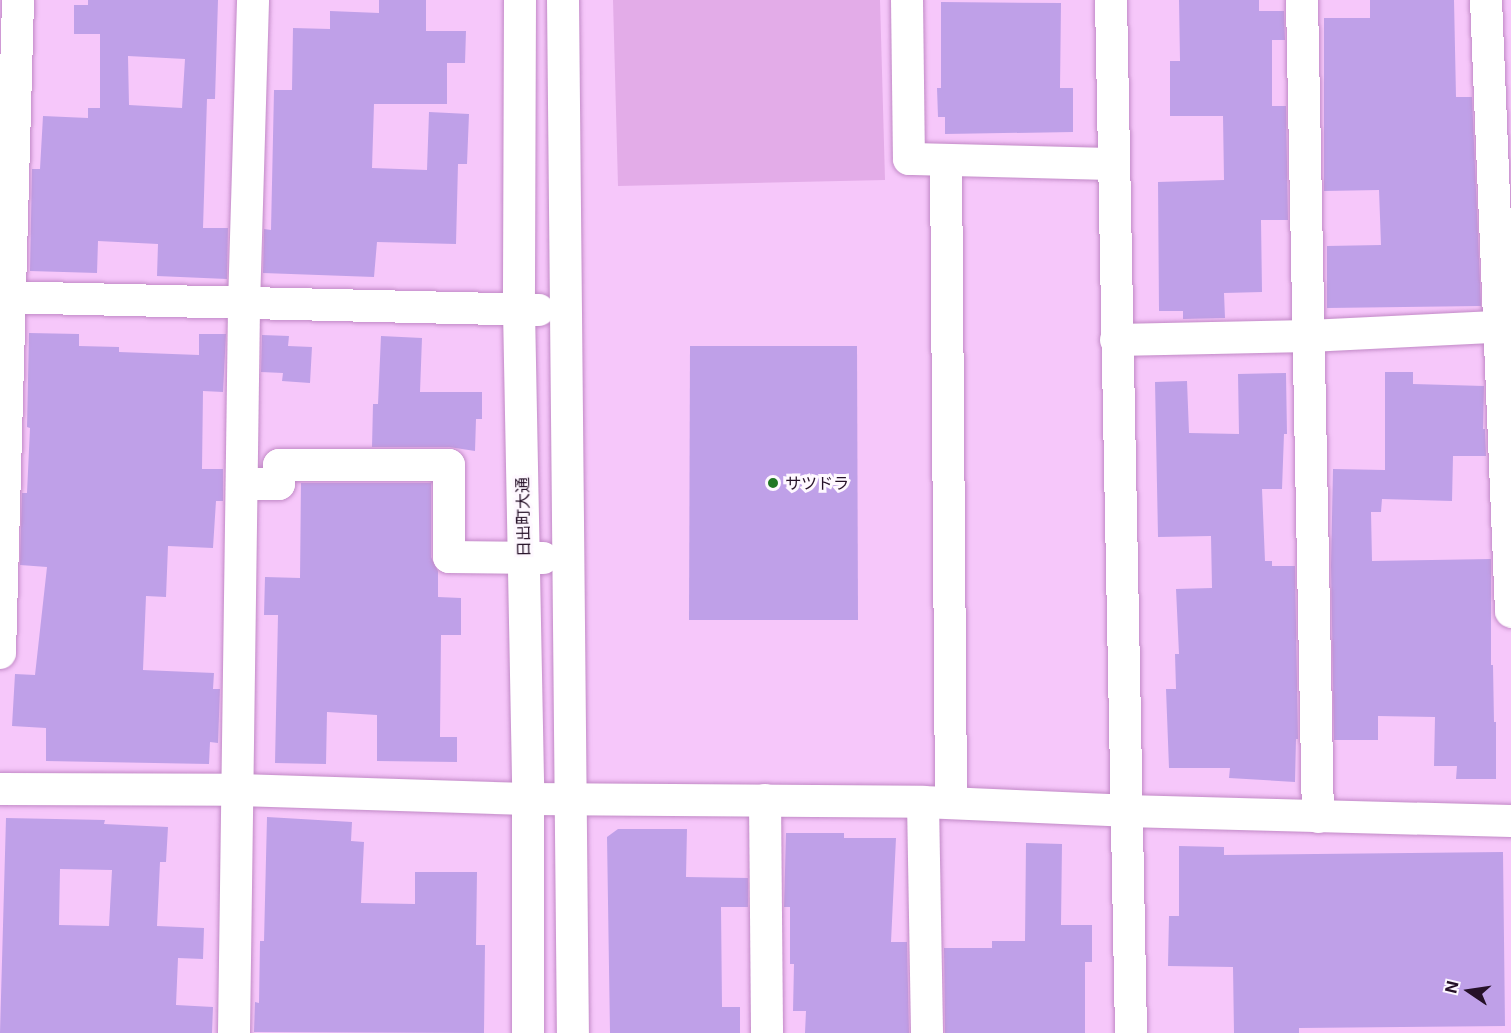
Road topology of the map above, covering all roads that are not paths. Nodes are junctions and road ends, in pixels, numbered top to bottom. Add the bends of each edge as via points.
1 (18, 0) edge
2 (253, 0) edge
3 (520, 0) edge
4 (563, 0) edge
5 (907, 0) edge
6 (1110, 0) edge
7 (1302, 0) edge
8 (1486, 0) edge
9 (1499, 51) edge
10 (946, 160) junction
11 (1114, 164) junction
12 (5, 297) edge
13 (244, 304) junction
14 (519, 310) junction
15 (564, 310) junction
16 (1504, 327) edge
17 (1309, 336) junction
18 (1116, 339) junction
19 (242, 484) junction
20 (524, 558) junction
21 (568, 558) junction
22 (1511, 611) edge
23 (1, 622) edge
24 (0, 653) edge
25 (0, 789) edge
26 (239, 790) junction
27 (528, 799) junction
28 (572, 800) junction
29 (765, 800) junction
30 (938, 803) junction
31 (1126, 811) junction
32 (1318, 817) junction
33 (1511, 821) edge
34 (234, 1033) edge
35 (528, 1033) edge
36 (573, 1033) edge
37 (767, 1033) edge
38 (927, 1033) edge
39 (1131, 1033) edge

1 - 12 street
2 - 13 street
3 - 14 street, 日出町大通
4 - 15 street
5 - 10 street via 909,159
6 - 11 street
7 - 17 street
8 - 9 street
9 - 16 street
10 - 11 street
10 - 30 street
11 - 18 street
12 - 13 street
12 - 23 street
13 - 14 street
13 - 19 street
14 - 15 street
14 - 20 street, 日出町大通
15 - 21 street
16 - 17 street
16 - 22 street
17 - 18 street
17 - 32 street
18 - 31 street
19 - 20 street via 279,484 279,465 449,465 449,557
19 - 26 street
20 - 21 street
20 - 27 street, 日出町大通
21 - 28 street
23 - 24 street
25 - 26 street
26 - 27 street
26 - 34 street
27 - 28 street
27 - 35 street, 日出町大通
28 - 29 street
28 - 36 street
29 - 30 street
29 - 37 street
30 - 31 street
30 - 38 street
31 - 32 street
31 - 39 street
32 - 33 street

